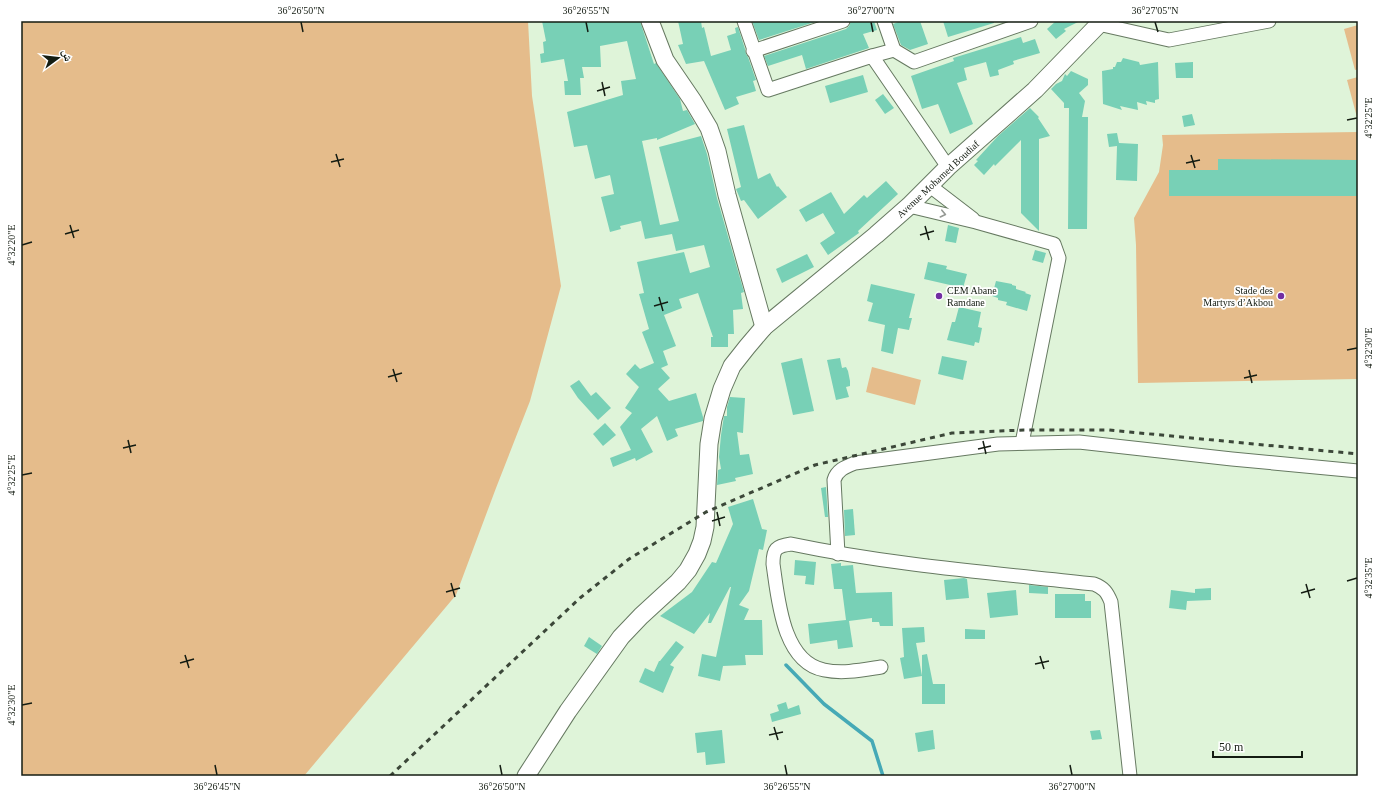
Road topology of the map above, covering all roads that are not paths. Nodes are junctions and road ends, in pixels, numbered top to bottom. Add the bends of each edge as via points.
1 (650, 21) edge
2 (744, 21) edge
3 (842, 21) edge
4 (884, 21) edge
5 (1031, 21) edge
6 (1269, 21) edge
7 (1099, 22) edge
8 (894, 50) junction
9 (753, 51) junction
10 (872, 56) junction
11 (948, 167) junction
12 (930, 186) junction
13 (909, 206) junction
14 (976, 222) junction
15 (764, 327) junction
16 (1022, 443) junction
17 (1358, 471) edge
18 (838, 554) junction
19 (881, 667) dead end
20 (526, 776) edge
21 (1130, 776) edge

1 - 15 street via 665,60 709,128
2 - 9 street
3 - 9 street
4 - 8 street
5 - 8 street via 914,62
6 - 7 street via 1169,40
7 - 11 street, Avenue Mohamed Boudiaf via 1035,90
8 - 10 street
9 - 10 street via 768,90
10 - 11 street
11 - 12 street, Avenue Mohamed Boudiaf
12 - 13 street, Avenue Mohamed Boudiaf
12 - 14 street
13 -> 14 street
13 - 15 street, Avenue Mohamed Boudiaf
14 - 16 street via 1054,244 1059,258
15 - 20 street, Avenue Mohamed Boudiaf via 732,366 713,418 709,444 705,527 697,554 678,582 621,637
16 - 17 street via 1079,442
16 - 18 street via 886,458 855,463 844,468 834,480
18 - 19 street via 791,544 777,548 773,555 773,564 779,606 788,636 803,659 811,666 822,670 848,672
18 - 21 street via 1094,584 1104,589 1111,602

